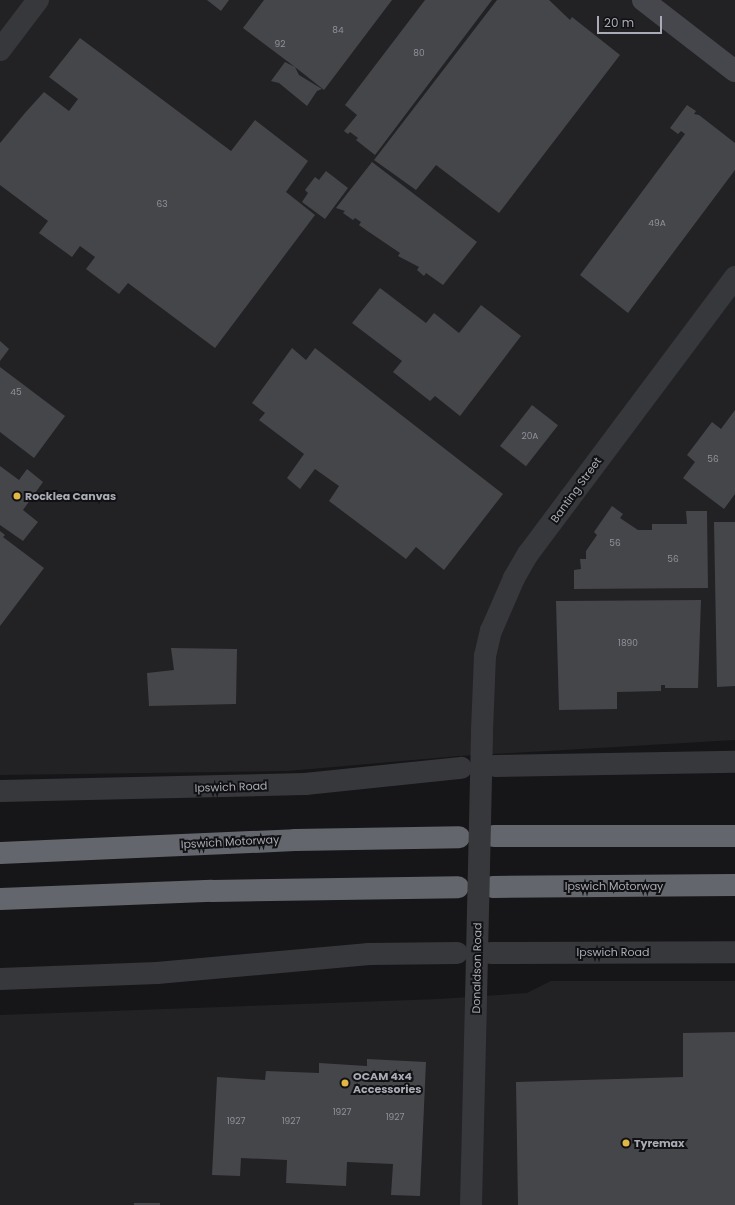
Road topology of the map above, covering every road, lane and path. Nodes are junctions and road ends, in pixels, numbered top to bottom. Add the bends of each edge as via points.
1 (38, 0) edge
2 (643, 0) edge
3 (0, 50) edge
4 (735, 71) edge
5 (735, 277) edge
6 (482, 730) joint
7 (735, 762) edge
8 (495, 766) dead end
9 (461, 768) dead end
10 (0, 791) edge
11 (494, 836) dead end
12 (735, 836) edge
13 (459, 837) dead end
14 (0, 853) edge
15 (735, 885) edge
16 (493, 886) dead end
17 (458, 887) dead end
18 (0, 899) edge
19 (735, 952) edge
20 (457, 953) dead end
21 (491, 953) dead end
22 (0, 979) edge
23 (471, 1205) edge

1 - 3 street
2 - 4 main road
5 - 6 street, Banting Street via 528,554 514,578 491,631 485,656
6 - 23 street, Donaldson Road, bridge
7 - 8 street
9 - 10 street, Ipswich Road via 297,785
11 - 12 highway
13 - 14 highway, Ipswich Motorway via 295,840
15 - 16 highway, Ipswich Motorway
17 - 18 highway via 220,891
19 - 21 street, Ipswich Road
20 - 22 street via 369,954 156,973

